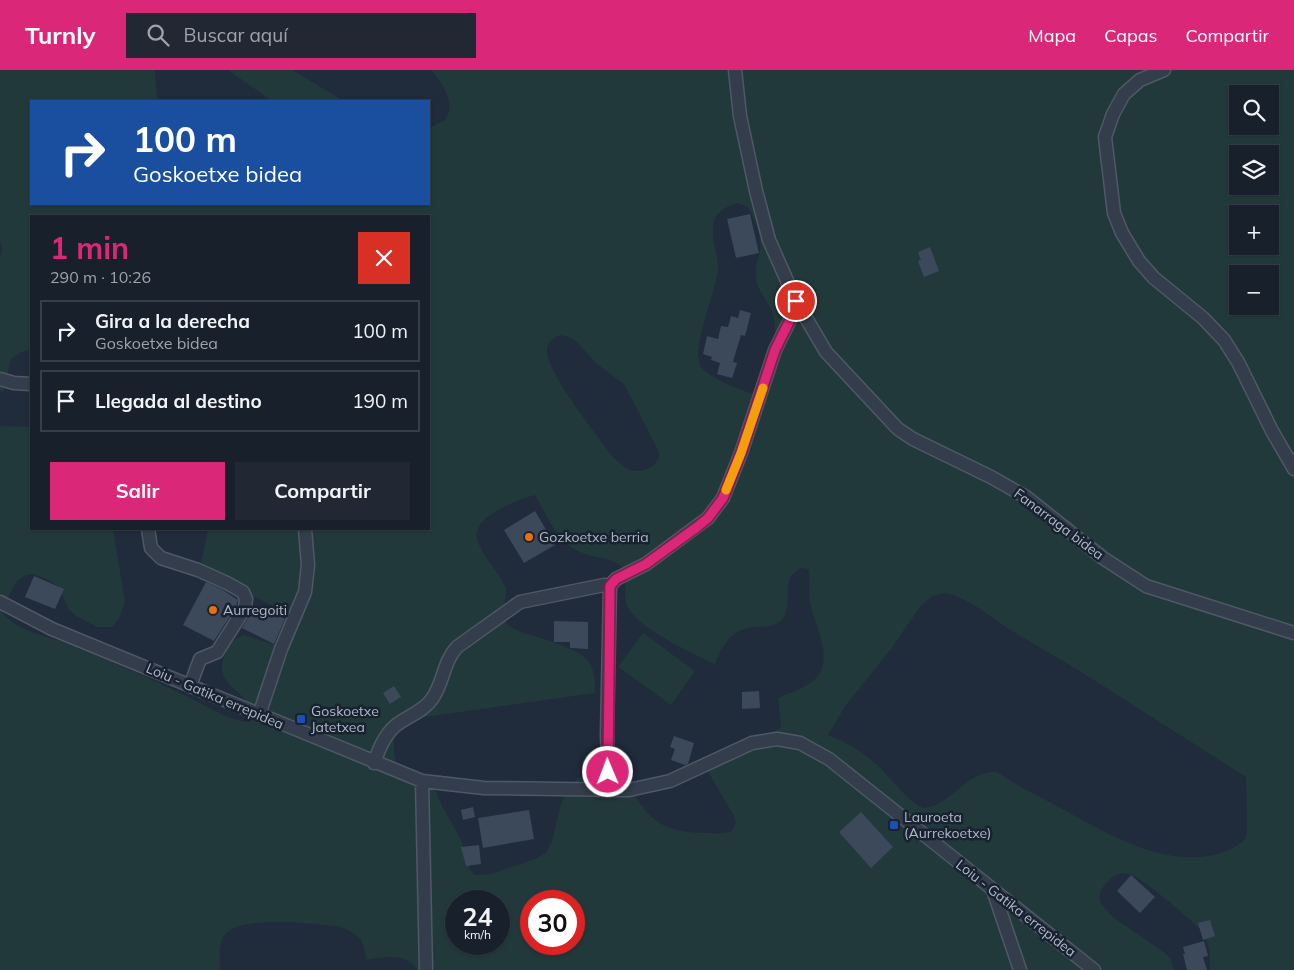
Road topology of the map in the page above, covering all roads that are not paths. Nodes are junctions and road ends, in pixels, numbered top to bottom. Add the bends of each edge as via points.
1 (735, 70) edge
2 (1164, 70) edge
3 (796, 301) junction
4 (0, 379) edge
5 (30, 384) edge
6 (1294, 468) edge
7 (148, 530) edge
8 (305, 530) edge
9 (610, 586) junction
10 (0, 602) edge
11 (1294, 633) edge
12 (190, 686) junction
13 (259, 715) junction
14 (374, 762) junction
15 (422, 781) junction
16 (609, 791) junction
17 (993, 890) junction
18 (426, 970) edge
19 (1020, 970) edge
20 (1094, 970) edge

1 - 3 street, Fanarraga bidea via 740,116 756,191 769,240
2 - 6 street via 1140,80 1124,94 1113,114 1105,137 1114,213 1122,233 1154,278 1204,318 1224,340
3 - 9 street via 775,350 723,498 708,518
3 - 11 street, Fanarraga bidea via 826,352 898,429 1026,497 1103,558 1146,586
4 - 5 street
7 - 12 street via 151,548 161,558 227,583 243,592 246,599 245,608 217,652 200,659
8 - 13 street via 308,565 305,592 281,649
9 - 14 street via 520,602 457,647 450,655 432,699 385,737
9 - 16 street
10 - 12 street, Loiu - Gatika errepidea via 52,629
12 - 13 street, Loiu - Gatika errepidea
13 - 14 street, Loiu - Gatika errepidea
14 - 15 street, Loiu - Gatika errepidea
15 - 16 street, Loiu - Gatika errepidea via 484,788
15 - 18 street
16 - 17 street, Loiu - Gatika errepidea via 655,786 752,743 788,739 829,759
17 - 19 street
17 - 20 street, Loiu - Gatika errepidea

